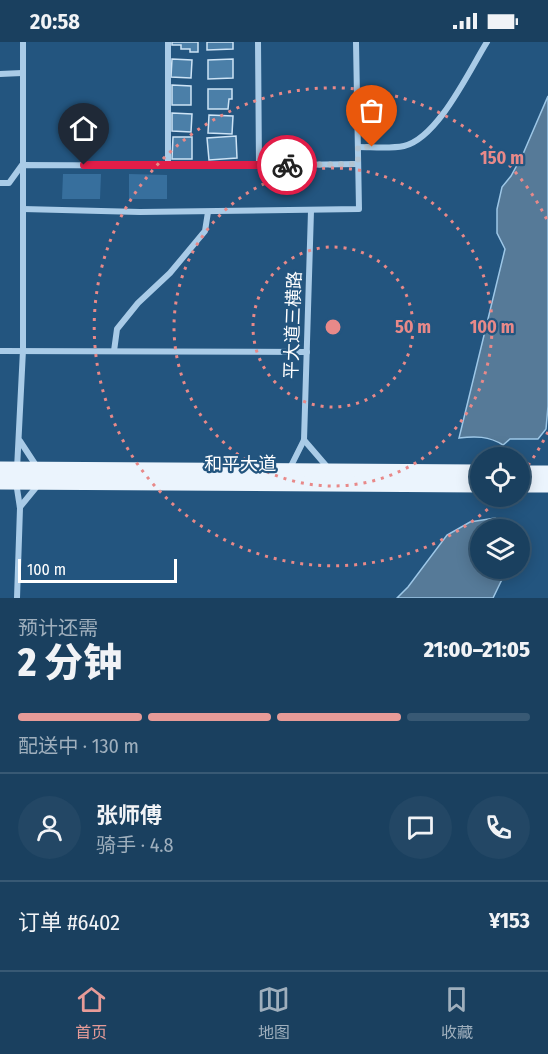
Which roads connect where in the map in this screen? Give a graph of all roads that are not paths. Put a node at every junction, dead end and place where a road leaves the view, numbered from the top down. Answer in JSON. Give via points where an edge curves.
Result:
{"nodes":[{"id":1,"x":22,"y":42,"type":"edge"},
{"id":2,"x":168,"y":42,"type":"edge"},
{"id":3,"x":258,"y":42,"type":"edge"},
{"id":4,"x":356,"y":42,"type":"edge"},
{"id":5,"x":487,"y":42,"type":"edge"},
{"id":6,"x":22,"y":73,"type":"junction"},
{"id":7,"x":0,"y":74,"type":"edge"},
{"id":8,"x":358,"y":147,"type":"junction"},
{"id":9,"x":358,"y":164,"type":"junction"},
{"id":10,"x":22,"y":165,"type":"junction"},
{"id":11,"x":168,"y":165,"type":"junction"},
{"id":12,"x":259,"y":166,"type":"junction"},
{"id":13,"x":0,"y":183,"type":"edge"},
{"id":14,"x":23,"y":209,"type":"junction"},
{"id":15,"x":311,"y":211,"type":"junction"},
{"id":16,"x":208,"y":212,"type":"junction"},
{"id":17,"x":23,"y":350,"type":"junction"},
{"id":18,"x":0,"y":351,"type":"edge"},
{"id":19,"x":114,"y":351,"type":"junction"},
{"id":20,"x":308,"y":352,"type":"junction"},
{"id":21,"x":304,"y":440,"type":"junction"},
{"id":22,"x":20,"y":441,"type":"junction"},
{"id":23,"x":0,"y":470,"type":"edge"},
{"id":24,"x":289,"y":471,"type":"junction"},
{"id":25,"x":331,"y":472,"type":"junction"},
{"id":26,"x":470,"y":472,"type":"edge"},
{"id":27,"x":530,"y":473,"type":"edge"},
{"id":28,"x":548,"y":473,"type":"edge"},
{"id":29,"x":17,"y":476,"type":"junction"},
{"id":30,"x":40,"y":476,"type":"junction"},
{"id":31,"x":0,"y":482,"type":"edge"},
{"id":32,"x":470,"y":485,"type":"edge"},
{"id":33,"x":530,"y":485,"type":"edge"},
{"id":34,"x":548,"y":485,"type":"edge"},
{"id":35,"x":20,"y":508,"type":"junction"},
{"id":36,"x":17,"y":598,"type":"edge"}],
"edges":[{"from":1,"to":6,"type":"street"},
{"from":2,"to":11,"type":"street"},
{"from":3,"to":12,"type":"street"},
{"from":4,"to":8,"type":"street"},
{"from":5,"to":8,"type":"street","via":[[440,119],[423,136],[405,146]]},
{"from":6,"to":7,"type":"street"},
{"from":6,"to":10,"type":"street"},
{"from":8,"to":9,"type":"street"},
{"from":9,"to":12,"type":"street"},
{"from":9,"to":15,"type":"street","via":[[359,210]]},
{"from":10,"to":11,"type":"street"},
{"from":10,"to":13,"type":"street","via":[[9,183]]},
{"from":10,"to":14,"type":"street"},
{"from":11,"to":12,"type":"street"},
{"from":14,"to":16,"type":"street"},
{"from":14,"to":17,"type":"street"},
{"from":15,"to":16,"type":"street"},
{"from":15,"to":20,"type":"street","name":"平大道三横路"},
{"from":16,"to":19,"type":"street","via":[[205,231],[117,329]]},
{"from":17,"to":18,"type":"street"},
{"from":17,"to":19,"type":"street"},
{"from":17,"to":22,"type":"street"},
{"from":19,"to":20,"type":"street"},
{"from":20,"to":21,"type":"street","name":"平大道三横路"},
{"from":21,"to":24,"type":"street"},
{"from":21,"to":25,"type":"street"},
{"from":22,"to":29,"type":"street"},
{"from":22,"to":30,"type":"street"},
{"from":23,"to":29,"type":"main road","name":"和平大道"},
{"from":24,"to":25,"type":"main road","name":"和平大道"},
{"from":24,"to":30,"type":"main road","name":"和平大道"},
{"from":25,"to":26,"type":"main road","name":"和平大道"},
{"from":27,"to":28,"type":"main road"},
{"from":29,"to":30,"type":"main road","name":"和平大道"},
{"from":29,"to":31,"type":"main road","name":"和平大道"},
{"from":29,"to":35,"type":"street"},
{"from":30,"to":32,"type":"main road","name":"和平大道"},
{"from":30,"to":35,"type":"street"},
{"from":33,"to":34,"type":"main road"},
{"from":35,"to":36,"type":"street"}]}
